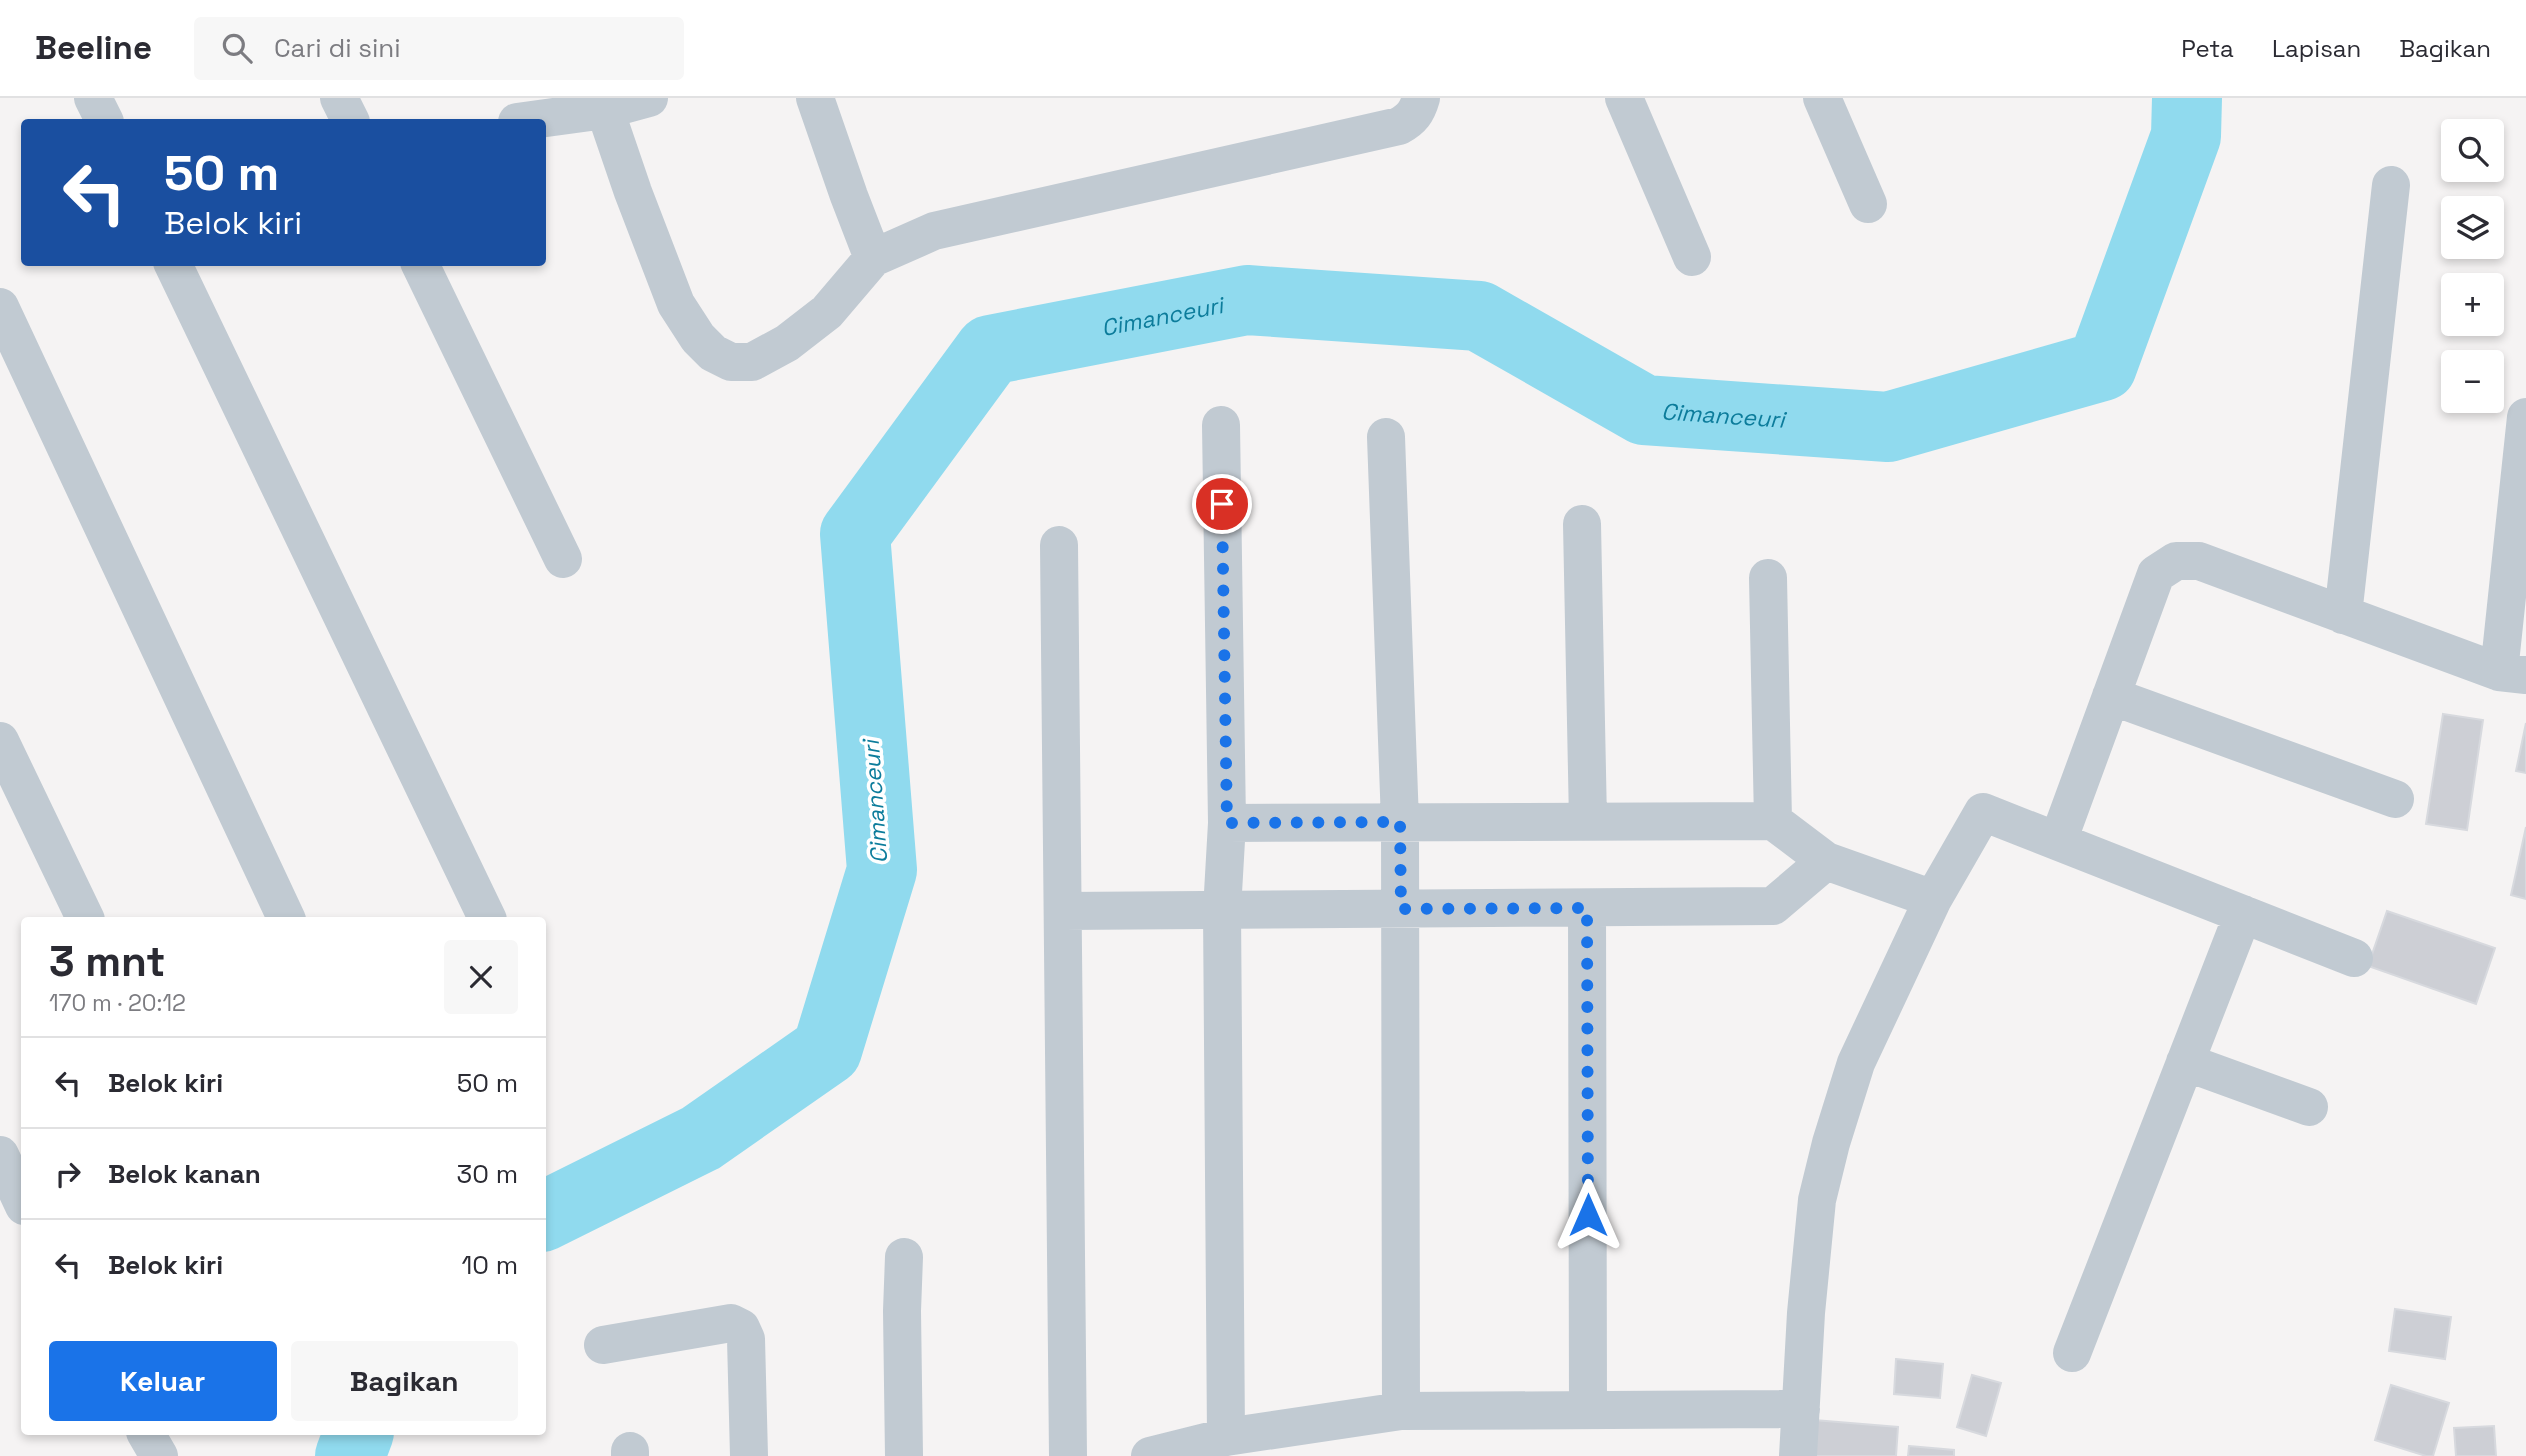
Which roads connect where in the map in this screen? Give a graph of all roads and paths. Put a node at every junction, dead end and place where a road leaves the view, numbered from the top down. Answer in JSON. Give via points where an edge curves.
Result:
{"nodes":[{"id":1,"x":93,"y":98,"type":"edge"},
{"id":2,"x":339,"y":98,"type":"edge"},
{"id":3,"x":649,"y":98,"type":"edge"},
{"id":4,"x":815,"y":98,"type":"edge"},
{"id":5,"x":1421,"y":98,"type":"edge"},
{"id":6,"x":1625,"y":98,"type":"edge"},
{"id":7,"x":1822,"y":98,"type":"edge"},
{"id":8,"x":604,"y":110,"type":"junction"},
{"id":9,"x":104,"y":119,"type":"edge"},
{"id":10,"x":350,"y":119,"type":"edge"},
{"id":11,"x":539,"y":119,"type":"edge"},
{"id":12,"x":2391,"y":185,"type":"dead end"},
{"id":13,"x":1868,"y":204,"type":"dead end"},
{"id":14,"x":1692,"y":257,"type":"dead end"},
{"id":15,"x":873,"y":258,"type":"junction"},
{"id":16,"x":174,"y":266,"type":"edge"},
{"id":17,"x":421,"y":266,"type":"edge"},
{"id":18,"x":0,"y":307,"type":"edge"},
{"id":19,"x":2526,"y":417,"type":"edge"},
{"id":20,"x":1221,"y":425,"type":"dead end"},
{"id":21,"x":1386,"y":437,"type":"dead end"},
{"id":22,"x":1581,"y":524,"type":"dead end"},
{"id":23,"x":1059,"y":545,"type":"dead end"},
{"id":24,"x":563,"y":559,"type":"dead end"},
{"id":25,"x":1768,"y":578,"type":"dead end"},
{"id":26,"x":2343,"y":615,"type":"junction"},
{"id":27,"x":2512,"y":674,"type":"edge"},
{"id":28,"x":2111,"y":696,"type":"junction"},
{"id":29,"x":0,"y":741,"type":"edge"},
{"id":30,"x":2395,"y":799,"type":"dead end"},
{"id":31,"x":1588,"y":821,"type":"junction"},
{"id":32,"x":1773,"y":821,"type":"junction"},
{"id":33,"x":1400,"y":822,"type":"junction"},
{"id":34,"x":1227,"y":823,"type":"junction"},
{"id":35,"x":2058,"y":841,"type":"junction"},
{"id":36,"x":1826,"y":861,"type":"junction"},
{"id":37,"x":1933,"y":898,"type":"junction"},
{"id":38,"x":1587,"y":908,"type":"junction"},
{"id":39,"x":1401,"y":909,"type":"junction"},
{"id":40,"x":1222,"y":910,"type":"junction"},
{"id":41,"x":1064,"y":911,"type":"junction"},
{"id":42,"x":2243,"y":914,"type":"junction"},
{"id":43,"x":85,"y":917,"type":"edge"},
{"id":44,"x":286,"y":917,"type":"edge"},
{"id":45,"x":487,"y":917,"type":"edge"},
{"id":46,"x":2354,"y":958,"type":"dead end"},
{"id":47,"x":2185,"y":1062,"type":"junction"},
{"id":48,"x":2309,"y":1107,"type":"dead end"},
{"id":49,"x":0,"y":1155,"type":"edge"},
{"id":50,"x":21,"y":1200,"type":"edge"},
{"id":51,"x":904,"y":1257,"type":"dead end"},
{"id":52,"x":603,"y":1345,"type":"dead end"},
{"id":53,"x":2072,"y":1353,"type":"dead end"},
{"id":54,"x":1801,"y":1409,"type":"junction"},
{"id":55,"x":1588,"y":1410,"type":"junction"},
{"id":56,"x":1401,"y":1411,"type":"junction"},
{"id":57,"x":147,"y":1435,"type":"edge"},
{"id":58,"x":1226,"y":1437,"type":"junction"},
{"id":59,"x":159,"y":1456,"type":"edge"},
{"id":60,"x":750,"y":1456,"type":"edge"},
{"id":61,"x":904,"y":1456,"type":"edge"},
{"id":62,"x":1068,"y":1456,"type":"edge"},
{"id":63,"x":1150,"y":1456,"type":"edge"},
{"id":64,"x":1798,"y":1456,"type":"edge"}],
"edges":[{"from":1,"to":9,"type":"street"},
{"from":2,"to":10,"type":"street"},
{"from":3,"to":8,"type":"street"},
{"from":4,"to":15,"type":"street"},
{"from":5,"to":15,"type":"street","via":[[1417,111],[1399,126],[934,232]]},
{"from":6,"to":14,"type":"street"},
{"from":7,"to":13,"type":"street"},
{"from":8,"to":11,"type":"street"},
{"from":8,"to":15,"type":"street","via":[[676,304],[713,353],[731,362],[752,362],[787,343],[827,312]]},
{"from":12,"to":26,"type":"street"},
{"from":16,"to":45,"type":"street"},
{"from":17,"to":24,"type":"street"},
{"from":18,"to":44,"type":"street"},
{"from":19,"to":27,"type":"street"},
{"from":20,"to":34,"type":"street"},
{"from":21,"to":33,"type":"street"},
{"from":22,"to":31,"type":"street"},
{"from":23,"to":41,"type":"street"},
{"from":25,"to":32,"type":"street"},
{"from":26,"to":27,"type":"street"},
{"from":26,"to":28,"type":"street","via":[[2199,561],[2176,561],[2156,574]]},
{"from":28,"to":30,"type":"street"},
{"from":28,"to":35,"type":"street"},
{"from":29,"to":43,"type":"street"},
{"from":31,"to":32,"type":"street"},
{"from":31,"to":33,"type":"street"},
{"from":32,"to":36,"type":"street"},
{"from":33,"to":34,"type":"street"},
{"from":33,"to":39,"type":"street"},
{"from":34,"to":40,"type":"street"},
{"from":35,"to":37,"type":"street","via":[[1983,812]]},
{"from":35,"to":42,"type":"street"},
{"from":36,"to":37,"type":"street"},
{"from":36,"to":38,"type":"street","via":[[1773,906]]},
{"from":37,"to":54,"type":"street","via":[[1856,1063],[1831,1143],[1817,1200]]},
{"from":38,"to":39,"type":"street"},
{"from":38,"to":55,"type":"street"},
{"from":39,"to":40,"type":"street"},
{"from":39,"to":56,"type":"street"},
{"from":40,"to":41,"type":"street"},
{"from":40,"to":58,"type":"street"},
{"from":41,"to":62,"type":"street"},
{"from":42,"to":46,"type":"street"},
{"from":42,"to":47,"type":"street"},
{"from":47,"to":48,"type":"street"},
{"from":47,"to":53,"type":"street"},
{"from":49,"to":50,"type":"street"},
{"from":51,"to":61,"type":"street"},
{"from":52,"to":60,"type":"street","via":[[731,1323],[741,1328],[746,1339]]},
{"from":54,"to":55,"type":"street"},
{"from":54,"to":64,"type":"street"},
{"from":55,"to":56,"type":"street"},
{"from":56,"to":58,"type":"street"},
{"from":57,"to":59,"type":"street"},
{"from":58,"to":63,"type":"street"}]}
